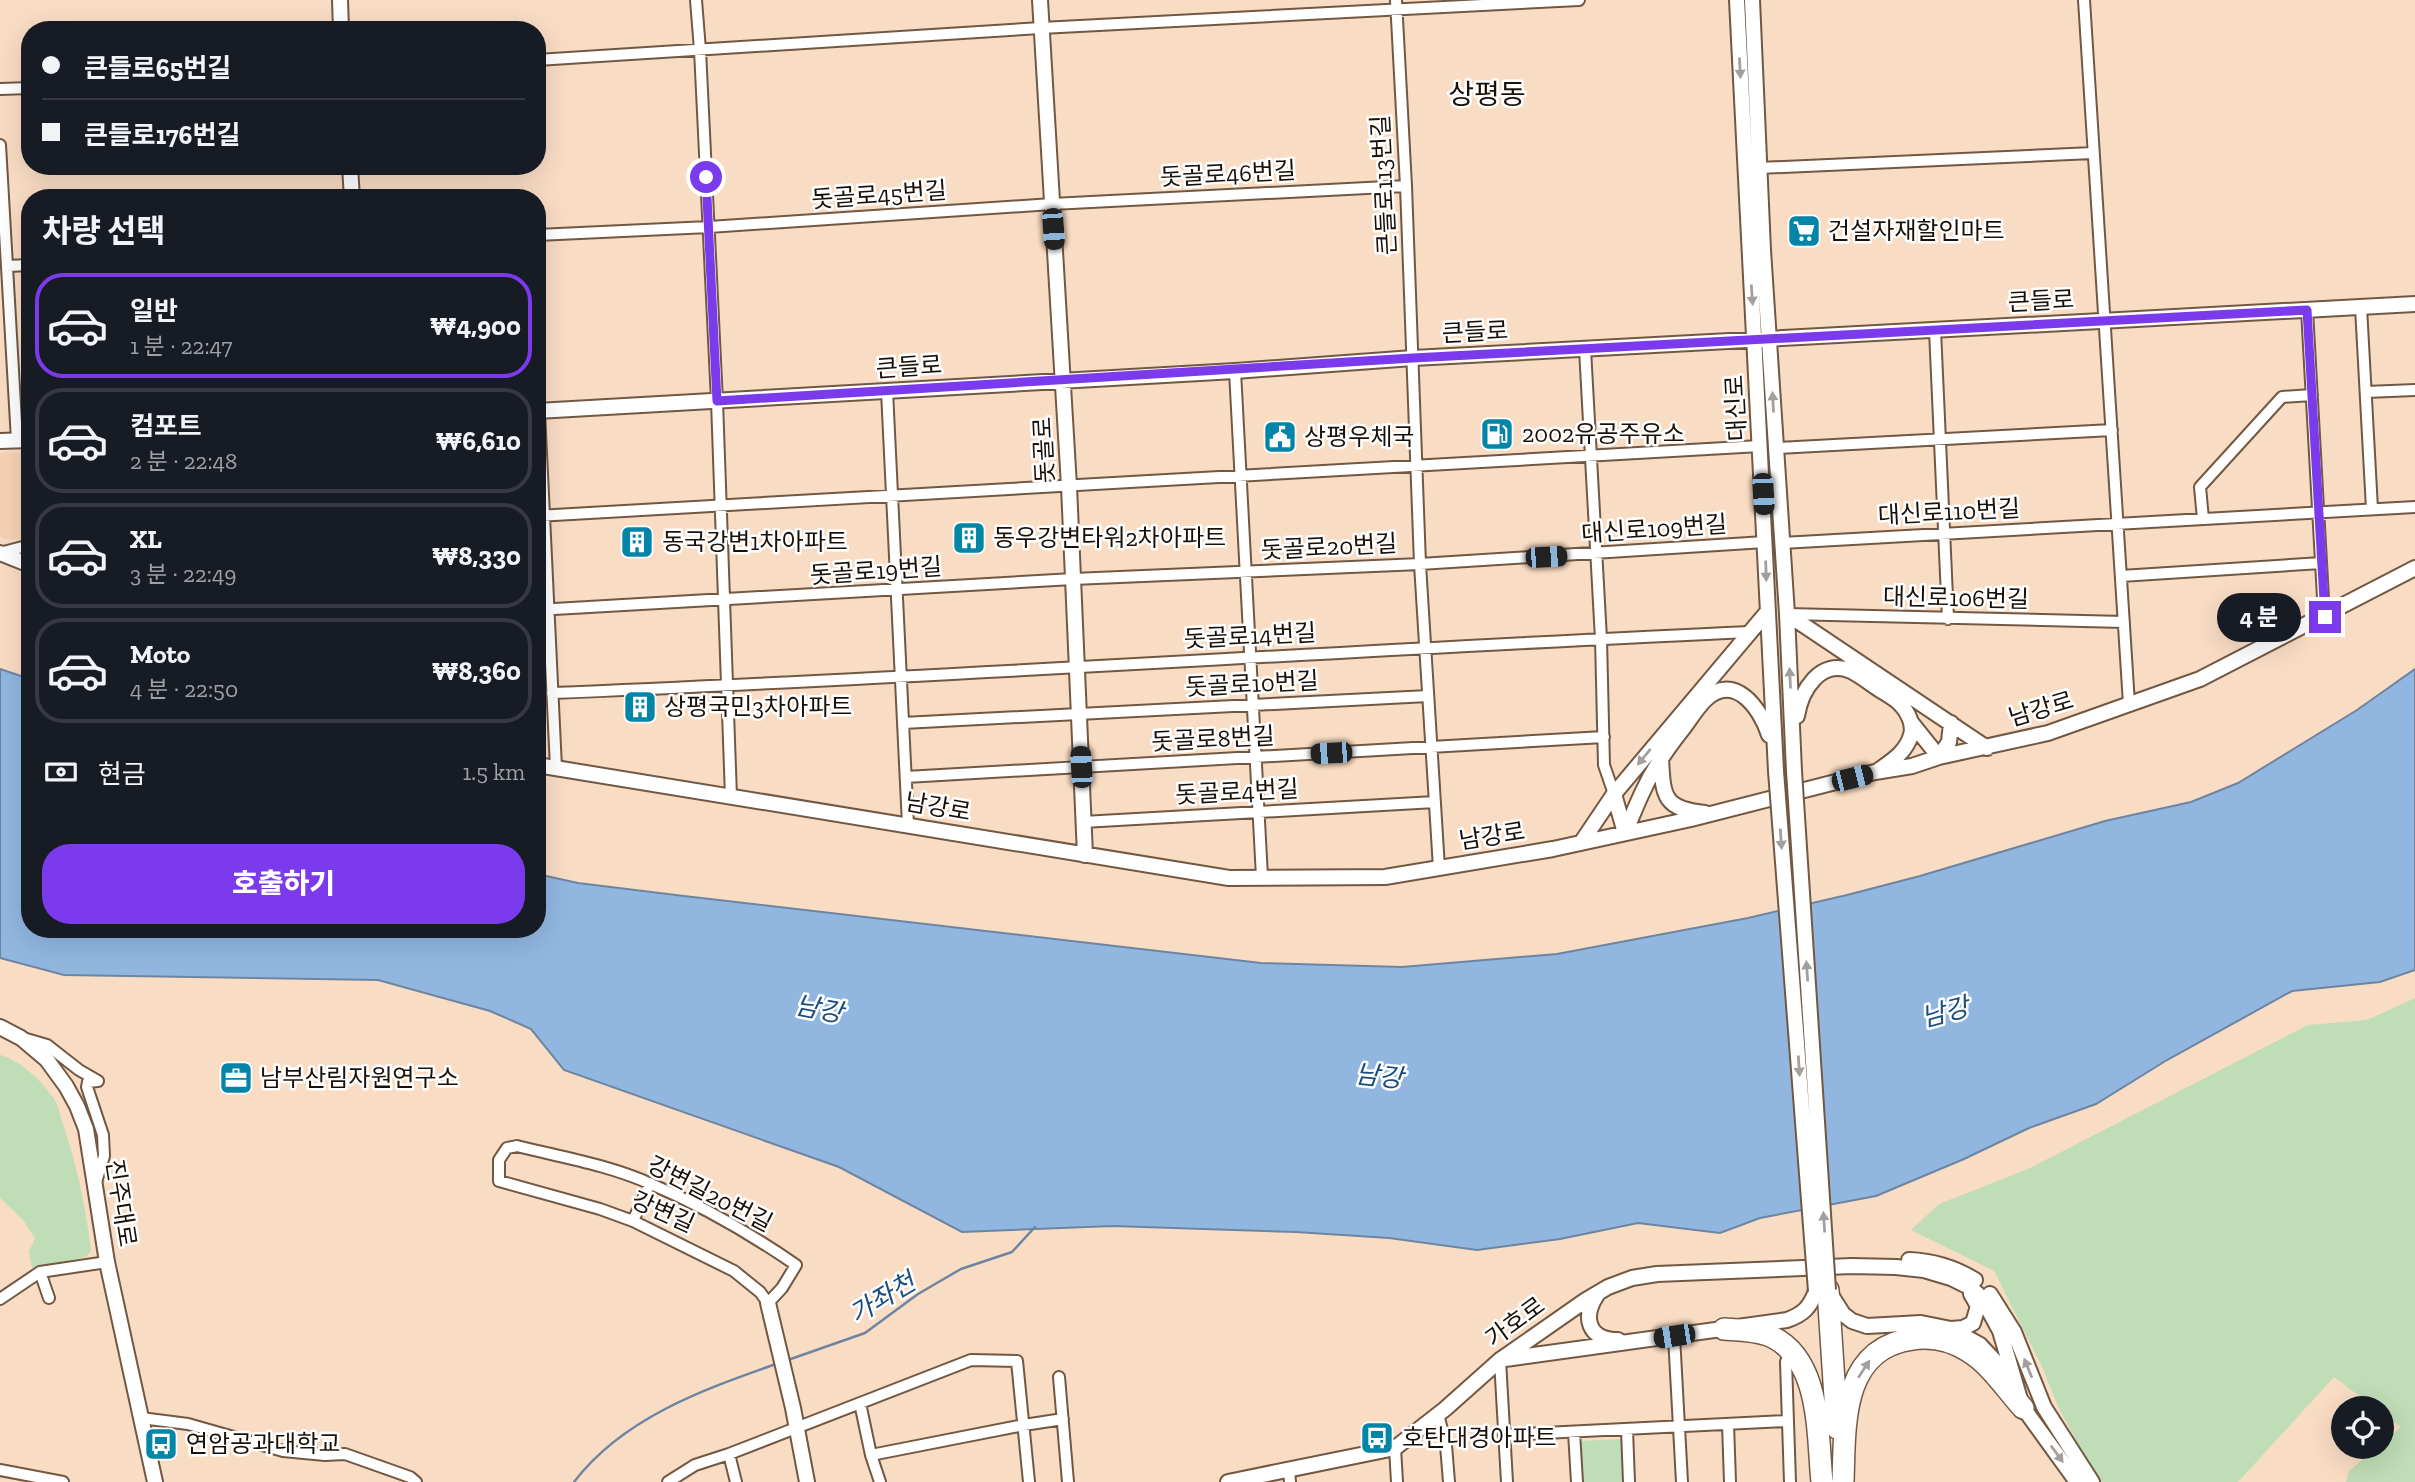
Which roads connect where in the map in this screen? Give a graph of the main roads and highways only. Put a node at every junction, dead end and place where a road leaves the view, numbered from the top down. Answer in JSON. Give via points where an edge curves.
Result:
{"nodes":[{"id":1,"x":1724,"y":1329,"type":"road end"},
{"id":2,"x":2023,"y":1408,"type":"road end"},
{"id":3,"x":1823,"y":1482,"type":"edge"},
{"id":4,"x":1843,"y":1482,"type":"edge"}],
"edges":[{"from":1,"to":3,"type":"highway","via":[[1769,1336],[1801,1364],[1811,1383]]},
{"from":4,"to":2,"type":"highway","one_way":true,"via":[[1846,1421],[1856,1381],[1867,1361],[1899,1341],[1948,1341],[1968,1350]]},
{"from":3,"to":4,"type":"highway","via":[[1822,1291]]}]}
